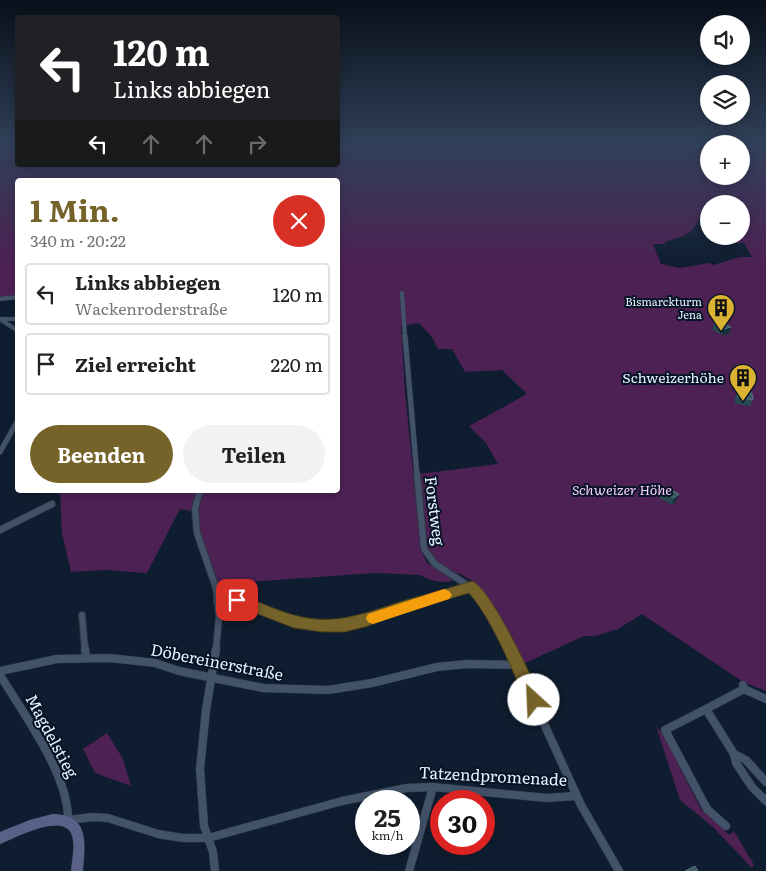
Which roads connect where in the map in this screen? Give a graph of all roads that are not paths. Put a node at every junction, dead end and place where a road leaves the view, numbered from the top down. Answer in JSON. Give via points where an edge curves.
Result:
{"nodes":[{"id":1,"x":402,"y":293,"type":"dead end"},
{"id":2,"x":15,"y":297,"type":"edge"},
{"id":3,"x":0,"y":299,"type":"edge"},
{"id":4,"x":0,"y":319,"type":"edge"},
{"id":5,"x":15,"y":319,"type":"edge"},
{"id":6,"x":15,"y":329,"type":"edge"},
{"id":7,"x":15,"y":425,"type":"edge"},
{"id":8,"x":0,"y":452,"type":"edge"},
{"id":9,"x":199,"y":493,"type":"edge"},
{"id":10,"x":52,"y":504,"type":"dead end"},
{"id":11,"x":0,"y":530,"type":"edge"},
{"id":12,"x":472,"y":587,"type":"junction"},
{"id":13,"x":218,"y":602,"type":"junction"},
{"id":14,"x":82,"y":615,"type":"dead end"},
{"id":15,"x":86,"y":657,"type":"junction"},
{"id":16,"x":518,"y":665,"type":"junction"},
{"id":17,"x":0,"y":671,"type":"edge"},
{"id":18,"x":0,"y":675,"type":"edge"},
{"id":19,"x":212,"y":677,"type":"junction"},
{"id":20,"x":766,"y":699,"type":"edge"},
{"id":21,"x":706,"y":709,"type":"junction"},
{"id":22,"x":734,"y":754,"type":"junction"},
{"id":23,"x":766,"y":782,"type":"edge"},
{"id":24,"x":432,"y":787,"type":"junction"},
{"id":25,"x":576,"y":796,"type":"junction"},
{"id":26,"x":766,"y":801,"type":"edge"},
{"id":27,"x":68,"y":820,"type":"junction"},
{"id":28,"x":726,"y":826,"type":"dead end"},
{"id":29,"x":0,"y":838,"type":"edge"},
{"id":30,"x":208,"y":838,"type":"junction"},
{"id":31,"x":77,"y":871,"type":"edge"},
{"id":32,"x":215,"y":871,"type":"edge"},
{"id":33,"x":409,"y":871,"type":"edge"},
{"id":34,"x":619,"y":871,"type":"edge"}],
"edges":[{"from":1,"to":12,"type":"street","name":"Forstweg","via":[[424,549],[431,560]]},
{"from":2,"to":3,"type":"street"},
{"from":4,"to":5,"type":"street"},
{"from":4,"to":6,"type":"street"},
{"from":7,"to":8,"type":"street"},
{"from":9,"to":13,"type":"street","via":[[195,509],[197,533]]},
{"from":10,"to":11,"type":"street"},
{"from":12,"to":13,"type":"street","via":[[344,626],[294,622],[228,598]]},
{"from":12,"to":16,"type":"street","name":"Forstweg","via":[[481,597]]},
{"from":13,"to":19,"type":"street","via":[[218,635]]},
{"from":14,"to":15,"type":"street"},
{"from":15,"to":17,"type":"street","name":"Döbereinerstraße","via":[[49,660]]},
{"from":15,"to":19,"type":"street","name":"Döbereinerstraße","via":[[134,659]]},
{"from":16,"to":19,"type":"street","name":"Döbereinerstraße","via":[[437,667],[365,685],[328,690],[263,688]]},
{"from":16,"to":25,"type":"street","name":"Forstweg"},
{"from":18,"to":27,"type":"street","name":"Magdelstieg","via":[[54,767],[67,799]]},
{"from":19,"to":30,"type":"street","via":[[200,769],[204,826]]},
{"from":20,"to":21,"type":"street","via":[[744,687]]},
{"from":21,"to":22,"type":"street"},
{"from":21,"to":28,"type":"street","via":[[665,730],[707,809]]},
{"from":22,"to":23,"type":"street","via":[[746,760]]},
{"from":22,"to":26,"type":"street","via":[[736,763],[752,787]]},
{"from":24,"to":25,"type":"street","name":"Tatzendpromenade","via":[[547,798]]},
{"from":24,"to":30,"type":"street","name":"Tatzendpromenade","via":[[407,788],[342,801]]},
{"from":24,"to":33,"type":"street","via":[[428,813]]},
{"from":25,"to":34,"type":"street","name":"Forstweg"},
{"from":27,"to":29,"type":"main road","name":"Tatzendpromenade","via":[[47,820]]},
{"from":27,"to":30,"type":"street","name":"Tatzendpromenade","via":[[108,818],[158,834]]},
{"from":27,"to":31,"type":"main road","name":"Magdelstieg","via":[[74,825],[77,835]]},
{"from":30,"to":32,"type":"street"}]}
